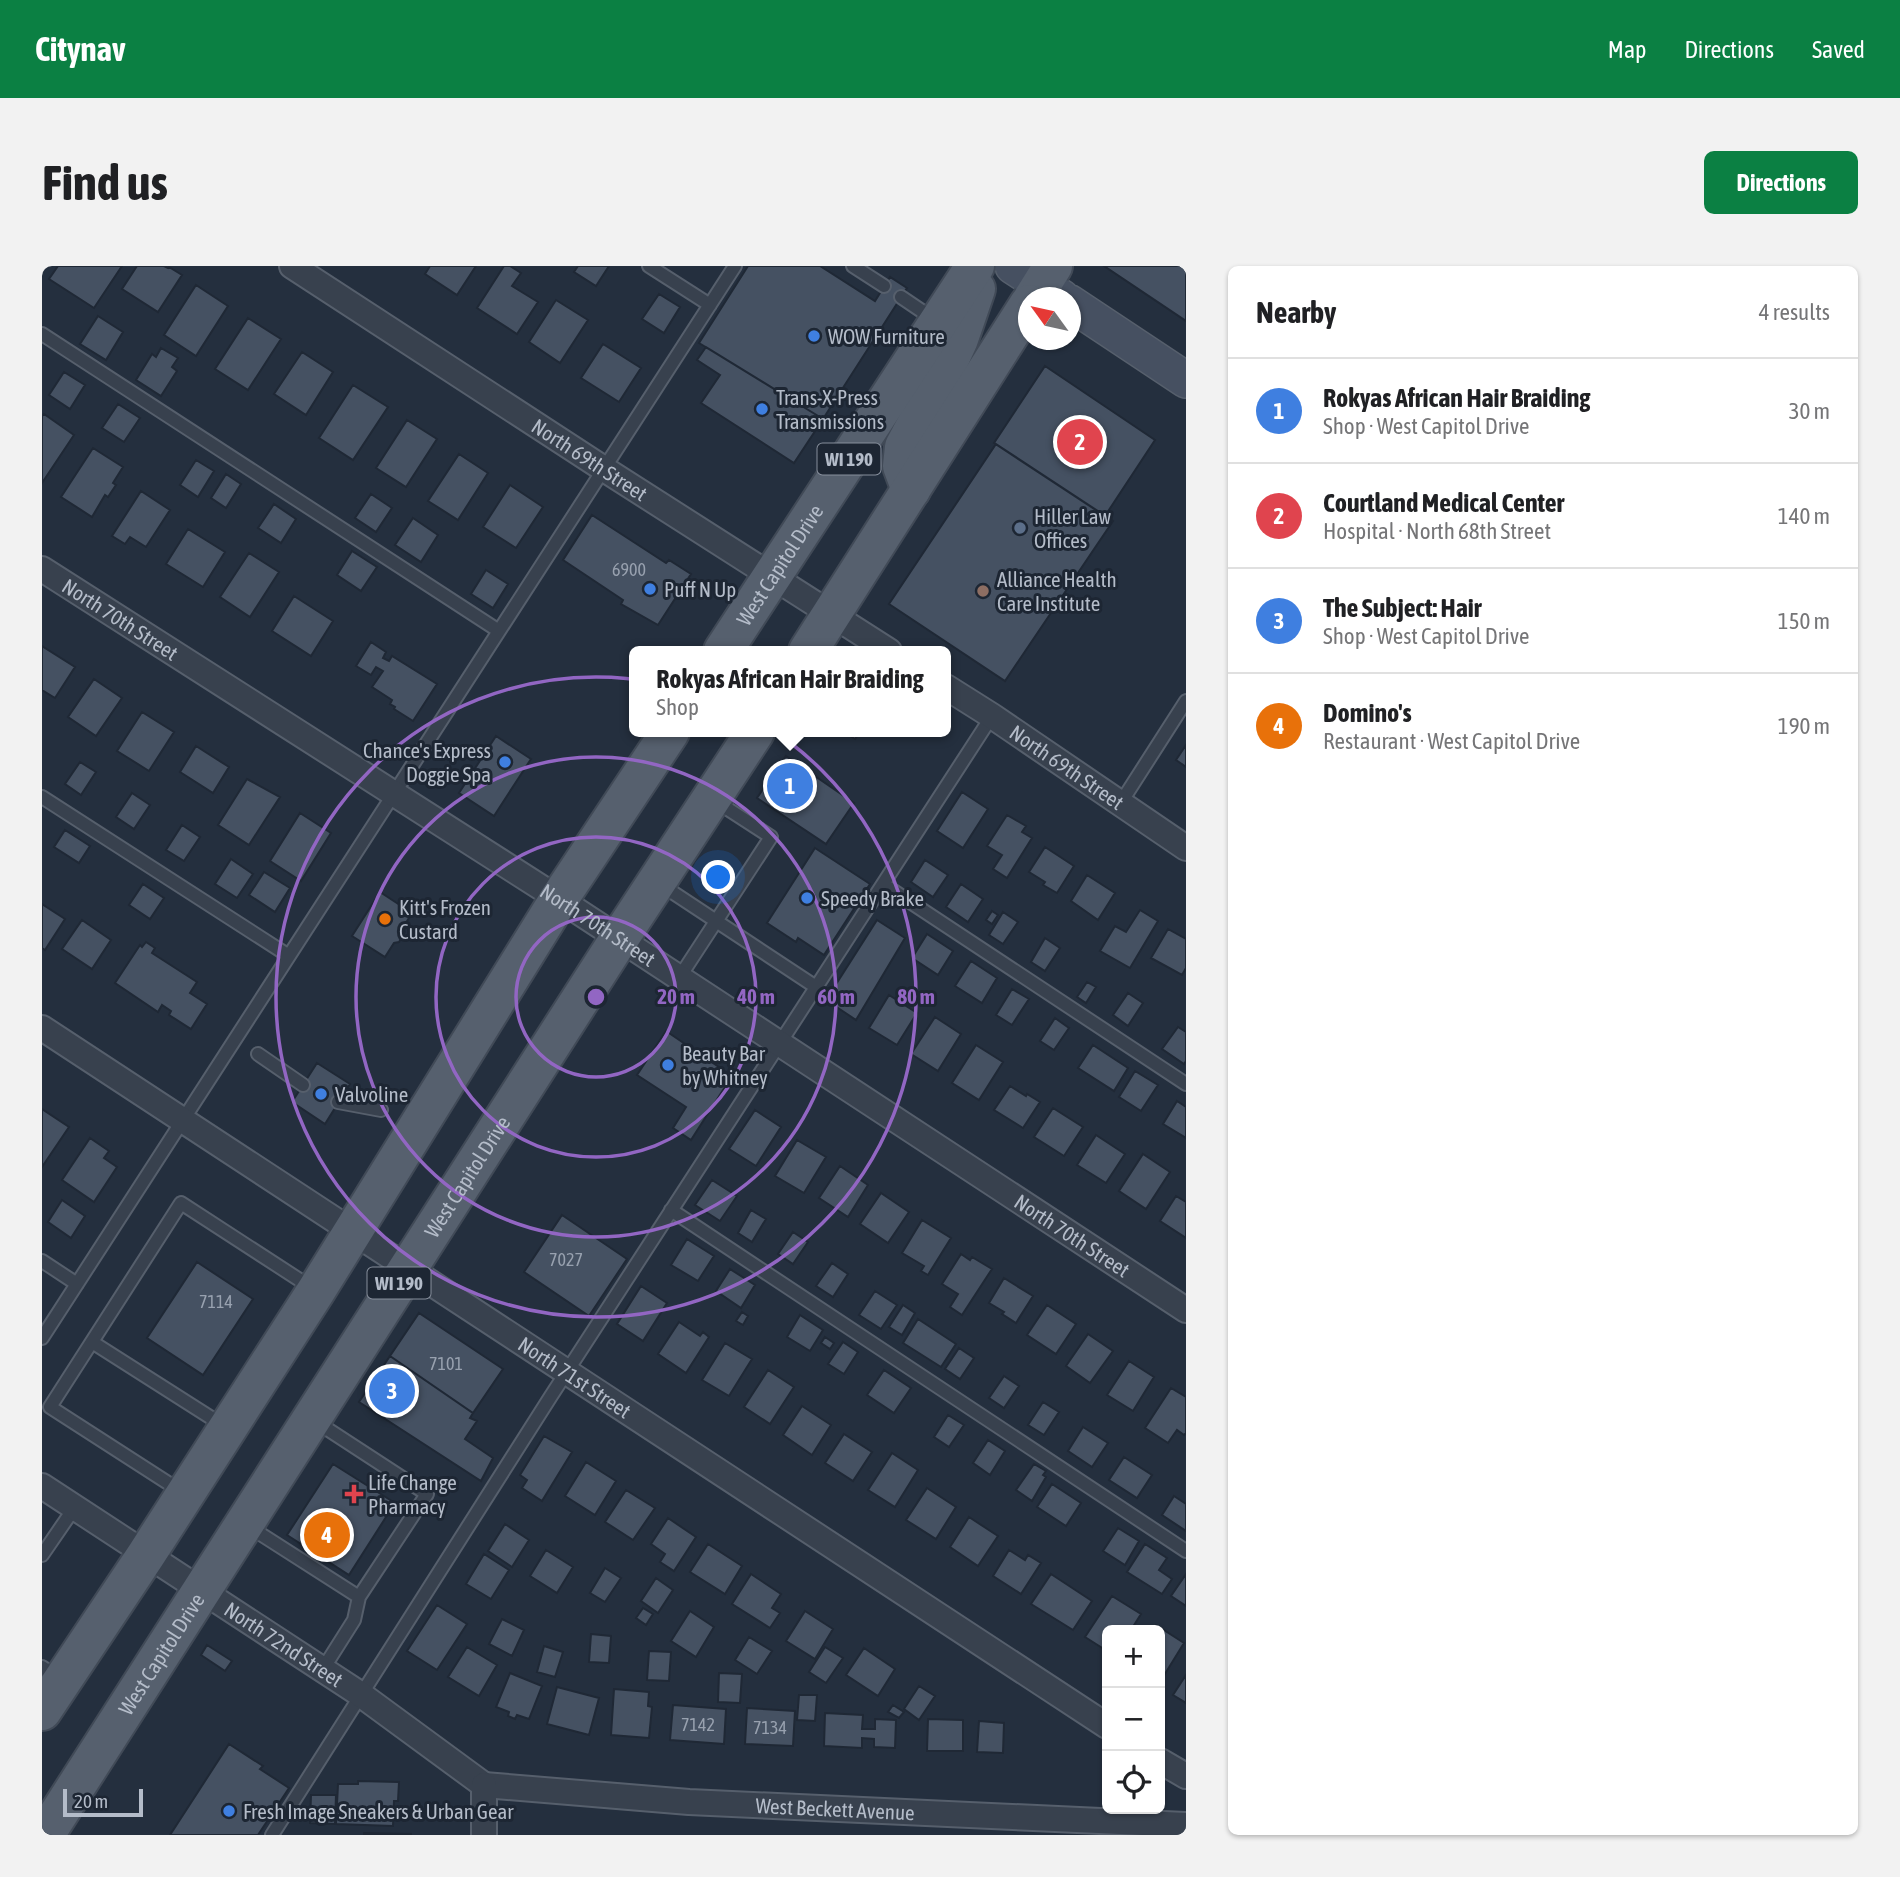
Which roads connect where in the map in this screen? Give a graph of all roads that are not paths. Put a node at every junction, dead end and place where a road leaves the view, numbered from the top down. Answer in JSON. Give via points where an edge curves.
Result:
{"nodes":[{"id":1,"x":292,"y":266,"type":"edge"},
{"id":2,"x":649,"y":266,"type":"edge"},
{"id":3,"x":735,"y":266,"type":"edge"},
{"id":4,"x":853,"y":266,"type":"edge"},
{"id":5,"x":975,"y":266,"type":"edge"},
{"id":6,"x":982,"y":266,"type":"edge"},
{"id":7,"x":884,"y":286,"type":"dead end"},
{"id":8,"x":1042,"y":286,"type":"edge"},
{"id":9,"x":901,"y":297,"type":"dead end"},
{"id":10,"x":710,"y":305,"type":"junction"},
{"id":11,"x":939,"y":322,"type":"junction"},
{"id":12,"x":42,"y":334,"type":"edge"},
{"id":13,"x":1186,"y":380,"type":"edge"},
{"id":14,"x":604,"y":469,"type":"junction"},
{"id":15,"x":911,"y":490,"type":"junction"},
{"id":16,"x":42,"y":569,"type":"edge"},
{"id":17,"x":772,"y":577,"type":"junction"},
{"id":18,"x":832,"y":614,"type":"junction"},
{"id":19,"x":499,"y":631,"type":"junction"},
{"id":20,"x":726,"y":646,"type":"edge"},
{"id":21,"x":810,"y":646,"type":"edge"},
{"id":22,"x":881,"y":646,"type":"edge"},
{"id":23,"x":951,"y":690,"type":"edge"},
{"id":24,"x":1186,"y":701,"type":"edge"},
{"id":25,"x":992,"y":716,"type":"junction"},
{"id":26,"x":667,"y":737,"type":"edge"},
{"id":27,"x":752,"y":737,"type":"edge"},
{"id":28,"x":394,"y":795,"type":"junction"},
{"id":29,"x":42,"y":797,"type":"edge"},
{"id":30,"x":711,"y":798,"type":"junction"},
{"id":31,"x":1120,"y":804,"type":"junction"},
{"id":32,"x":1186,"y":848,"type":"edge"},
{"id":33,"x":657,"y":882,"type":"junction"},
{"id":34,"x":883,"y":884,"type":"junction"},
{"id":35,"x":559,"y":899,"type":"junction"},
{"id":36,"x":717,"y":922,"type":"junction"},
{"id":37,"x":619,"y":939,"type":"junction"},
{"id":38,"x":289,"y":956,"type":"junction"},
{"id":39,"x":679,"y":978,"type":"junction"},
{"id":40,"x":816,"y":987,"type":"junction"},
{"id":41,"x":42,"y":1028,"type":"edge"},
{"id":42,"x":779,"y":1043,"type":"junction"},
{"id":43,"x":258,"y":1054,"type":"dead end"},
{"id":44,"x":1186,"y":1084,"type":"edge"},
{"id":45,"x":303,"y":1085,"type":"dead end"},
{"id":46,"x":338,"y":1102,"type":"dead end"},
{"id":47,"x":381,"y":1110,"type":"dead end"},
{"id":48,"x":183,"y":1120,"type":"junction"},
{"id":49,"x":671,"y":1210,"type":"junction"},
{"id":50,"x":354,"y":1232,"type":"junction"},
{"id":51,"x":42,"y":1261,"type":"edge"},
{"id":52,"x":409,"y":1268,"type":"junction"},
{"id":53,"x":77,"y":1284,"type":"junction"},
{"id":54,"x":316,"y":1291,"type":"junction"},
{"id":55,"x":1186,"y":1310,"type":"edge"},
{"id":56,"x":42,"y":1338,"type":"edge"},
{"id":57,"x":92,"y":1342,"type":"junction"},
{"id":58,"x":567,"y":1372,"type":"junction"},
{"id":59,"x":312,"y":1419,"type":"junction"},
{"id":60,"x":228,"y":1429,"type":"junction"},
{"id":61,"x":42,"y":1486,"type":"edge"},
{"id":62,"x":186,"y":1494,"type":"junction"},
{"id":63,"x":75,"y":1507,"type":"junction"},
{"id":64,"x":245,"y":1524,"type":"junction"},
{"id":65,"x":1186,"y":1551,"type":"edge"},
{"id":66,"x":42,"y":1555,"type":"edge"},
{"id":67,"x":146,"y":1555,"type":"junction"},
{"id":68,"x":202,"y":1590,"type":"junction"},
{"id":69,"x":359,"y":1597,"type":"junction"},
{"id":70,"x":323,"y":1669,"type":"junction"},
{"id":71,"x":49,"y":1686,"type":"edge"},
{"id":72,"x":360,"y":1694,"type":"junction"},
{"id":73,"x":1102,"y":1723,"type":"edge"},
{"id":74,"x":1165,"y":1764,"type":"edge"},
{"id":75,"x":1186,"y":1776,"type":"edge"},
{"id":76,"x":484,"y":1785,"type":"junction"},
{"id":77,"x":1186,"y":1825,"type":"edge"},
{"id":78,"x":44,"y":1835,"type":"edge"},
{"id":79,"x":272,"y":1835,"type":"edge"},
{"id":80,"x":484,"y":1835,"type":"edge"}],
"edges":[{"from":1,"to":14,"type":"street","name":"North 69th Street"},
{"from":2,"to":10,"type":"lane"},
{"from":3,"to":10,"type":"lane"},
{"from":4,"to":7,"type":"lane"},
{"from":5,"to":11,"type":"main road","name":"West Capitol Drive","number":"WI 190"},
{"from":6,"to":15,"type":"main road","via":[[959,340],[904,447],[902,466]]},
{"from":8,"to":13,"type":"street"},
{"from":8,"to":15,"type":"main road"},
{"from":9,"to":11,"type":"lane"},
{"from":10,"to":14,"type":"lane"},
{"from":11,"to":17,"type":"main road","name":"West Capitol Drive","number":"WI 190"},
{"from":12,"to":19,"type":"lane"},
{"from":14,"to":17,"type":"street","name":"North 69th Street"},
{"from":14,"to":19,"type":"lane"},
{"from":15,"to":18,"type":"main road"},
{"from":16,"to":28,"type":"street","name":"North 70th Street"},
{"from":17,"to":18,"type":"street","name":"North 69th Street"},
{"from":17,"to":20,"type":"main road","name":"West Capitol Drive","number":"WI 190"},
{"from":18,"to":21,"type":"main road"},
{"from":18,"to":22,"type":"street","name":"North 69th Street"},
{"from":19,"to":28,"type":"lane"},
{"from":23,"to":25,"type":"street","name":"North 69th Street"},
{"from":24,"to":31,"type":"lane"},
{"from":25,"to":31,"type":"street","name":"North 69th Street"},
{"from":25,"to":34,"type":"lane"},
{"from":26,"to":35,"type":"main road","number":"WI 190"},
{"from":27,"to":30,"type":"main road","name":"West Capitol Drive","number":"WI 190"},
{"from":28,"to":35,"type":"street","name":"North 70th Street"},
{"from":28,"to":38,"type":"lane"},
{"from":29,"to":38,"type":"lane"},
{"from":30,"to":33,"type":"main road","name":"West Capitol Drive","number":"WI 190"},
{"from":30,"to":36,"type":"lane","via":[[771,837]]},
{"from":31,"to":32,"type":"street","name":"North 69th Street"},
{"from":33,"to":36,"type":"lane"},
{"from":33,"to":37,"type":"main road","name":"West Capitol Drive","number":"WI 190"},
{"from":34,"to":40,"type":"lane"},
{"from":34,"to":44,"type":"lane"},
{"from":35,"to":37,"type":"street","name":"North 70th Street"},
{"from":35,"to":50,"type":"main road","number":"WI 190"},
{"from":36,"to":39,"type":"lane"},
{"from":36,"to":40,"type":"lane"},
{"from":37,"to":39,"type":"street","name":"North 70th Street"},
{"from":37,"to":52,"type":"main road","name":"West Capitol Drive","number":"WI 190"},
{"from":38,"to":48,"type":"lane"},
{"from":39,"to":42,"type":"street","name":"North 70th Street"},
{"from":40,"to":42,"type":"lane"},
{"from":41,"to":48,"type":"street","name":"North 71st Street"},
{"from":42,"to":49,"type":"lane"},
{"from":42,"to":55,"type":"street","name":"North 70th Street"},
{"from":43,"to":45,"type":"lane"},
{"from":46,"to":47,"type":"lane"},
{"from":48,"to":50,"type":"street","name":"North 71st Street"},
{"from":48,"to":53,"type":"lane"},
{"from":49,"to":58,"type":"lane"},
{"from":49,"to":65,"type":"lane"},
{"from":50,"to":52,"type":"street","name":"North 71st Street"},
{"from":50,"to":54,"type":"main road","number":"WI 190"},
{"from":51,"to":53,"type":"lane"},
{"from":52,"to":58,"type":"street","name":"North 71st Street"},
{"from":52,"to":59,"type":"main road","name":"West Capitol Drive","number":"WI 190"},
{"from":53,"to":56,"type":"lane"},
{"from":54,"to":57,"type":"lane","via":[[181,1203]]},
{"from":54,"to":60,"type":"main road","number":"WI 190"},
{"from":57,"to":60,"type":"lane"},
{"from":57,"to":62,"type":"lane","via":[[50,1407]]},
{"from":58,"to":72,"type":"lane"},
{"from":58,"to":73,"type":"street","name":"North 71st Street"},
{"from":59,"to":64,"type":"main road","name":"West Capitol Drive","number":"WI 190"},
{"from":59,"to":69,"type":"lane","via":[[427,1494]]},
{"from":60,"to":62,"type":"main road","number":"WI 190"},
{"from":61,"to":63,"type":"street","name":"North 72nd Street"},
{"from":62,"to":67,"type":"main road","number":"WI 190"},
{"from":63,"to":66,"type":"lane"},
{"from":63,"to":67,"type":"street","name":"North 72nd Street"},
{"from":64,"to":68,"type":"main road","name":"West Capitol Drive","number":"WI 190"},
{"from":64,"to":69,"type":"lane"},
{"from":67,"to":68,"type":"street","name":"North 72nd Street"},
{"from":67,"to":71,"type":"main road","number":"WI 190"},
{"from":68,"to":70,"type":"street","name":"North 72nd Street"},
{"from":68,"to":78,"type":"main road","name":"West Capitol Drive","number":"WI 190"},
{"from":69,"to":70,"type":"lane","via":[[354,1620]]},
{"from":70,"to":72,"type":"street","name":"North 72nd Street"},
{"from":72,"to":76,"type":"street","name":"North 72nd Street"},
{"from":72,"to":79,"type":"lane"},
{"from":74,"to":75,"type":"street"},
{"from":76,"to":77,"type":"street","name":"West Beckett Avenue","via":[[689,1802]]},
{"from":76,"to":80,"type":"street"}]}
